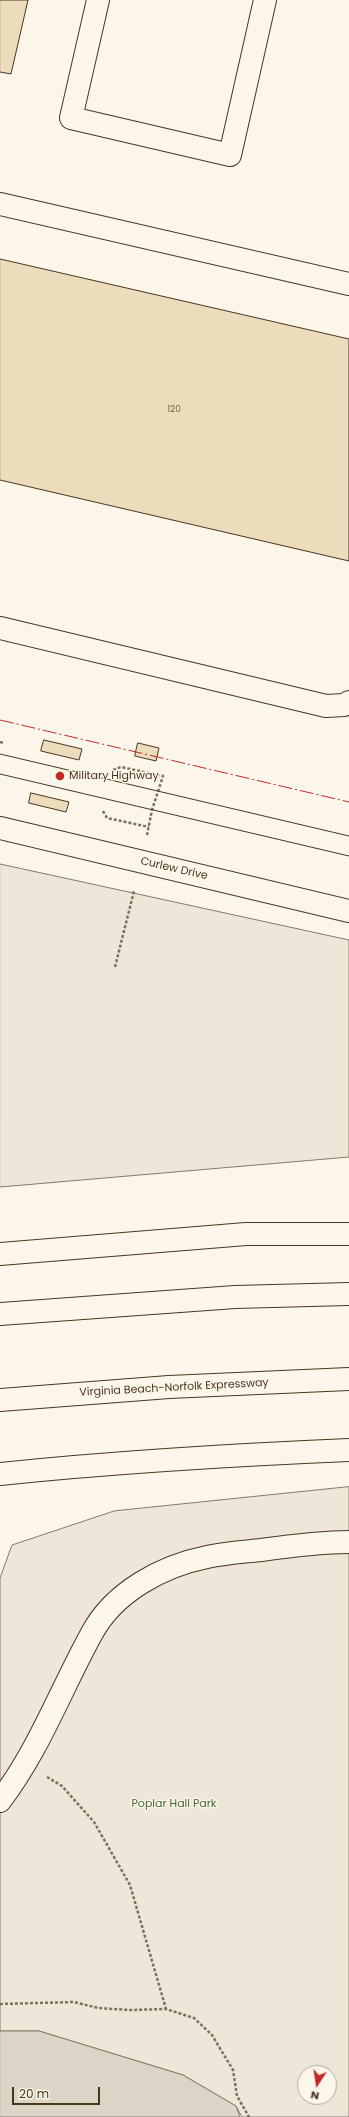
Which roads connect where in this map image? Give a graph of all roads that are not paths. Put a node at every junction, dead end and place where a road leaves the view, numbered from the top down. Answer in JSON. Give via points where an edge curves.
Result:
{"nodes":[{"id":1,"x":98,"y":0,"type":"edge"},
{"id":2,"x":264,"y":0,"type":"edge"},
{"id":3,"x":0,"y":204,"type":"edge"},
{"id":4,"x":349,"y":284,"type":"edge"},
{"id":5,"x":0,"y":628,"type":"edge"},
{"id":6,"x":349,"y":702,"type":"edge"},
{"id":7,"x":0,"y":828,"type":"edge"},
{"id":8,"x":349,"y":911,"type":"edge"},
{"id":9,"x":349,"y":1234,"type":"edge"},
{"id":10,"x":0,"y":1246,"type":"edge"},
{"id":11,"x":77,"y":1246,"type":"junction"},
{"id":12,"x":0,"y":1254,"type":"edge"},
{"id":13,"x":349,"y":1294,"type":"edge"},
{"id":14,"x":0,"y":1314,"type":"edge"},
{"id":15,"x":349,"y":1379,"type":"edge"},
{"id":16,"x":0,"y":1400,"type":"edge"},
{"id":17,"x":349,"y":1450,"type":"edge"},
{"id":18,"x":0,"y":1474,"type":"edge"},
{"id":19,"x":349,"y":1542,"type":"edge"},
{"id":20,"x":0,"y":1801,"type":"edge"}],
"edges":[{"from":1,"to":2,"type":"main road","via":[[71,118],[230,155]]},
{"from":3,"to":4,"type":"main road"},
{"from":5,"to":6,"type":"main road","via":[[326,706],[344,706]]},
{"from":7,"to":8,"type":"main road","name":"Curlew Drive"},
{"from":9,"to":11,"type":"main road","via":[[246,1234]]},
{"from":10,"to":11,"type":"main road"},
{"from":11,"to":12,"type":"main road"},
{"from":13,"to":14,"type":"main road","via":[[235,1297]]},
{"from":15,"to":16,"type":"main road","name":"Virginia Beach-Norfolk Expressway","via":[[169,1387]]},
{"from":17,"to":18,"type":"main road","via":[[214,1456]]},
{"from":19,"to":20,"type":"main road","via":[[291,1546],[206,1557],[169,1569],[141,1583],[116,1602],[92,1632],[24,1764]]}]}
